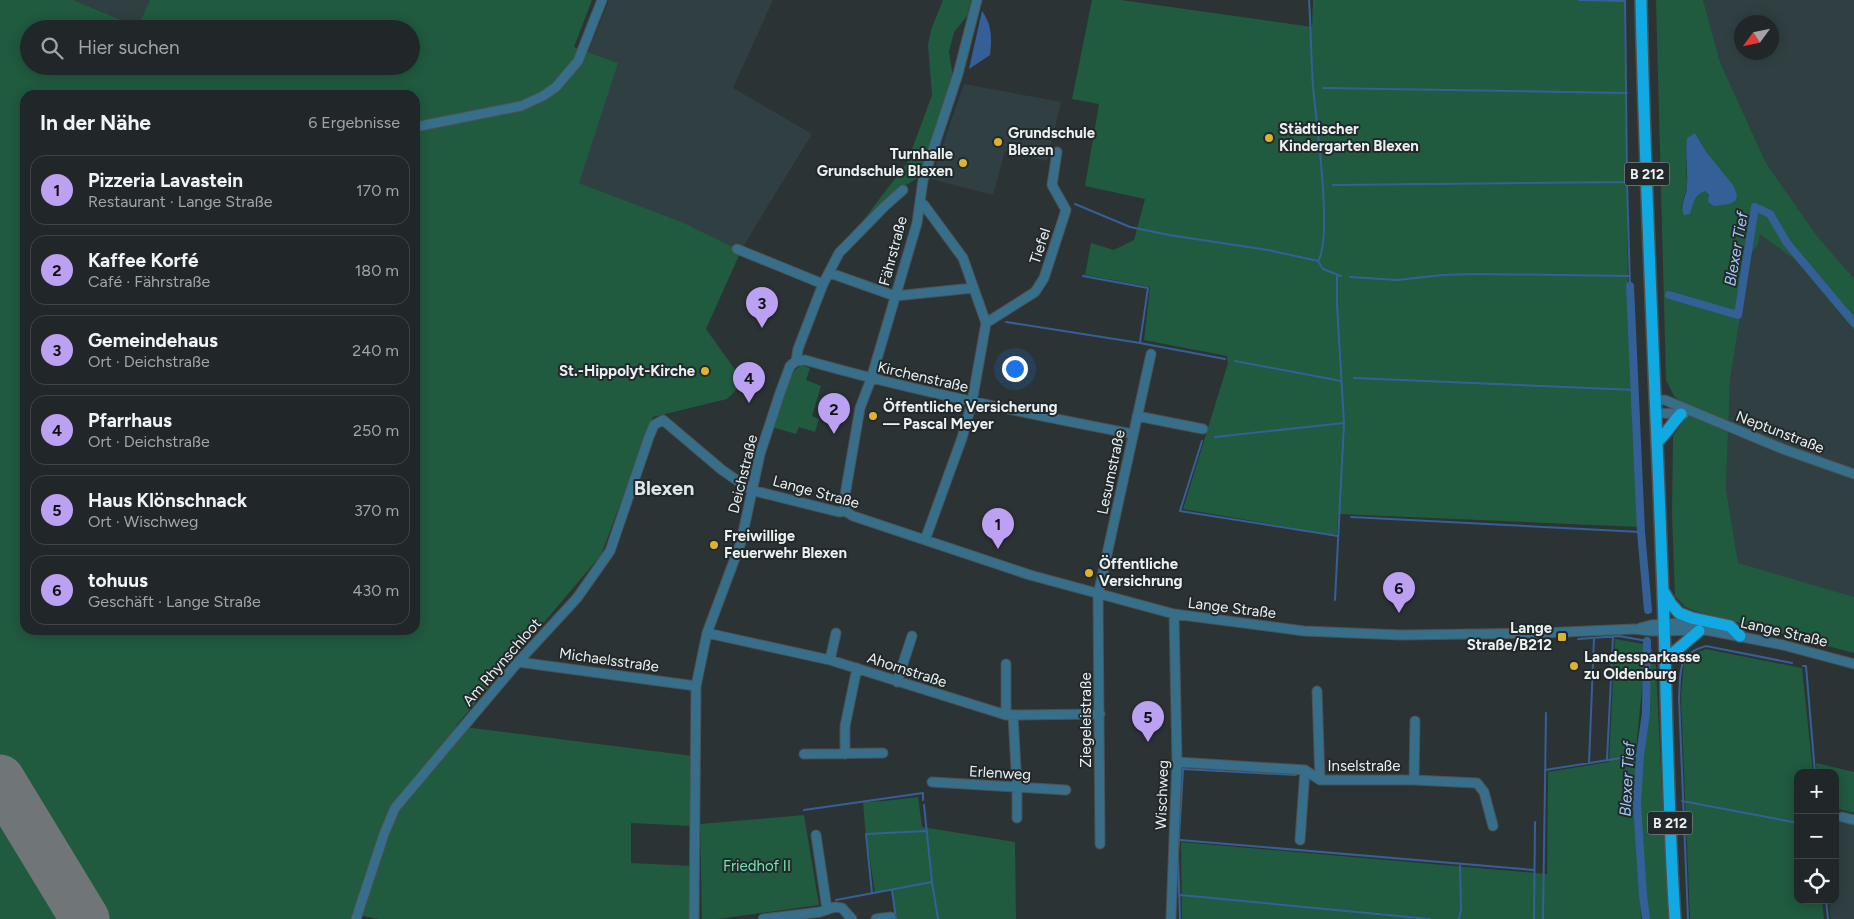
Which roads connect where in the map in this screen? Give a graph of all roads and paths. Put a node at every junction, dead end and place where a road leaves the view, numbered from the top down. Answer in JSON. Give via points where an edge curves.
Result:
{"nodes":[{"id":1,"x":602,"y":0,"type":"edge"},
{"id":2,"x":977,"y":0,"type":"edge"},
{"id":3,"x":1642,"y":0,"type":"edge"},
{"id":4,"x":420,"y":126,"type":"edge"},
{"id":5,"x":1057,"y":152,"type":"dead end"},
{"id":6,"x":903,"y":190,"type":"dead end"},
{"id":7,"x":920,"y":202,"type":"junction"},
{"id":8,"x":737,"y":249,"type":"dead end"},
{"id":9,"x":830,"y":273,"type":"junction"},
{"id":10,"x":824,"y":284,"type":"junction"},
{"id":11,"x":973,"y":288,"type":"junction"},
{"id":12,"x":896,"y":296,"type":"junction"},
{"id":13,"x":986,"y":322,"type":"junction"},
{"id":14,"x":1151,"y":354,"type":"dead end"},
{"id":15,"x":796,"y":361,"type":"junction"},
{"id":16,"x":871,"y":379,"type":"junction"},
{"id":17,"x":1656,"y":400,"type":"junction"},
{"id":18,"x":972,"y":402,"type":"junction"},
{"id":19,"x":1656,"y":413,"type":"junction"},
{"id":20,"x":1681,"y":414,"type":"junction"},
{"id":21,"x":1697,"y":414,"type":"junction"},
{"id":22,"x":1136,"y":416,"type":"junction"},
{"id":23,"x":1203,"y":429,"type":"dead end"},
{"id":24,"x":1132,"y":434,"type":"junction"},
{"id":25,"x":1658,"y":441,"type":"junction"},
{"id":26,"x":1854,"y":474,"type":"edge"},
{"id":27,"x":751,"y":490,"type":"junction"},
{"id":28,"x":845,"y":511,"type":"junction"},
{"id":29,"x":925,"y":540,"type":"junction"},
{"id":30,"x":1663,"y":590,"type":"junction"},
{"id":31,"x":1098,"y":594,"type":"junction"},
{"id":32,"x":1174,"y":614,"type":"junction"},
{"id":33,"x":1664,"y":627,"type":"junction"},
{"id":34,"x":1703,"y":630,"type":"junction"},
{"id":35,"x":836,"y":632,"type":"dead end"},
{"id":36,"x":707,"y":633,"type":"junction"},
{"id":37,"x":912,"y":636,"type":"dead end"},
{"id":38,"x":1740,"y":636,"type":"junction"},
{"id":39,"x":830,"y":660,"type":"junction"},
{"id":40,"x":1665,"y":660,"type":"junction"},
{"id":41,"x":518,"y":662,"type":"junction"},
{"id":42,"x":1006,"y":664,"type":"dead end"},
{"id":43,"x":1854,"y":664,"type":"edge"},
{"id":44,"x":857,"y":668,"type":"junction"},
{"id":45,"x":897,"y":682,"type":"junction"},
{"id":46,"x":696,"y":686,"type":"junction"},
{"id":47,"x":1317,"y":691,"type":"dead end"},
{"id":48,"x":1100,"y":714,"type":"junction"},
{"id":49,"x":1009,"y":715,"type":"junction"},
{"id":50,"x":1416,"y":721,"type":"dead end"},
{"id":51,"x":804,"y":754,"type":"dead end"},
{"id":52,"x":845,"y":754,"type":"junction"},
{"id":53,"x":883,"y":754,"type":"dead end"},
{"id":54,"x":1177,"y":762,"type":"junction"},
{"id":55,"x":1306,"y":770,"type":"junction"},
{"id":56,"x":1320,"y":780,"type":"junction"},
{"id":57,"x":1414,"y":780,"type":"junction"},
{"id":58,"x":932,"y":782,"type":"dead end"},
{"id":59,"x":1017,"y":787,"type":"junction"},
{"id":60,"x":1066,"y":790,"type":"dead end"},
{"id":61,"x":1842,"y":816,"type":"dead end"},
{"id":62,"x":1017,"y":818,"type":"dead end"},
{"id":63,"x":1854,"y":820,"type":"edge"},
{"id":64,"x":1493,"y":826,"type":"dead end"},
{"id":65,"x":816,"y":835,"type":"dead end"},
{"id":66,"x":1300,"y":840,"type":"dead end"},
{"id":67,"x":1100,"y":844,"type":"dead end"},
{"id":68,"x":827,"y":909,"type":"junction"},
{"id":69,"x":891,"y":916,"type":"dead end"},
{"id":70,"x":1170,"y":918,"type":"dead end"},
{"id":71,"x":356,"y":919,"type":"edge"},
{"id":72,"x":694,"y":919,"type":"edge"},
{"id":73,"x":767,"y":919,"type":"edge"},
{"id":74,"x":852,"y":919,"type":"edge"},
{"id":75,"x":876,"y":919,"type":"edge"},
{"id":76,"x":1675,"y":919,"type":"edge"}],
"edges":[{"from":1,"to":4,"type":"street","via":[[578,61],[551,91],[521,106]]},
{"from":2,"to":7,"type":"street","name":"Fährstraße","via":[[958,74],[923,180]]},
{"from":3,"to":17,"type":"main road","number":"B 212"},
{"from":5,"to":13,"type":"street","name":"Tiefel","via":[[1052,185],[1066,210],[1044,278],[1035,292]]},
{"from":6,"to":9,"type":"street","name":"Deichstraße","via":[[839,253]]},
{"from":7,"to":11,"type":"street","via":[[963,258]]},
{"from":7,"to":12,"type":"street","name":"Fährstraße"},
{"from":8,"to":10,"type":"street"},
{"from":9,"to":10,"type":"street","name":"Deichstraße"},
{"from":9,"to":12,"type":"street"},
{"from":10,"to":15,"type":"street","name":"Deichstraße"},
{"from":11,"to":12,"type":"street"},
{"from":11,"to":13,"type":"street"},
{"from":12,"to":16,"type":"street","name":"Fährstraße"},
{"from":13,"to":18,"type":"street"},
{"from":14,"to":22,"type":"street","name":"Lesumstraße"},
{"from":15,"to":16,"type":"street","name":"Kirchenstraße","via":[[805,360]]},
{"from":15,"to":27,"type":"street","name":"Deichstraße","via":[[790,366],[780,393]]},
{"from":16,"to":18,"type":"street","name":"Kirchenstraße"},
{"from":16,"to":28,"type":"street","name":"Fährstraße","via":[[857,423]]},
{"from":17,"to":19,"type":"main road","number":"B 212"},
{"from":17,"to":21,"type":"street","name":"Neptunstraße","via":[[1665,400]]},
{"from":18,"to":24,"type":"street","name":"Kirchenstraße"},
{"from":18,"to":29,"type":"street"},
{"from":19,"to":20,"type":"street","name":"Neptunstraße"},
{"from":19,"to":25,"type":"main road","number":"B 212"},
{"from":20,"to":21,"type":"street","name":"Neptunstraße"},
{"from":20,"to":25,"type":"main road"},
{"from":21,"to":26,"type":"street","name":"Neptunstraße"},
{"from":22,"to":23,"type":"street"},
{"from":22,"to":24,"type":"street","name":"Lesumstraße"},
{"from":24,"to":31,"type":"street","name":"Lesumstraße"},
{"from":25,"to":30,"type":"main road","number":"B 212"},
{"from":27,"to":28,"type":"street","name":"Lange Straße"},
{"from":27,"to":36,"type":"street","name":"Deichstraße","via":[[741,542]]},
{"from":27,"to":41,"type":"street","name":"Am Rhynschloot","via":[[663,420],[654,425],[610,551],[576,598]]},
{"from":28,"to":29,"type":"street","name":"Lange Straße"},
{"from":29,"to":31,"type":"street","name":"Lange Straße"},
{"from":30,"to":33,"type":"main road","number":"B 212"},
{"from":30,"to":38,"type":"main road","via":[[1679,613],[1730,626]]},
{"from":31,"to":32,"type":"street","name":"Lange Straße"},
{"from":31,"to":48,"type":"street","name":"Ziegeleistraße"},
{"from":32,"to":33,"type":"street","name":"Lange Straße","via":[[1304,631],[1401,635]]},
{"from":32,"to":54,"type":"street","name":"Wischweg"},
{"from":33,"to":34,"type":"street","name":"Lange Straße"},
{"from":33,"to":40,"type":"main road","number":"B 212"},
{"from":34,"to":38,"type":"street","name":"Lange Straße"},
{"from":34,"to":40,"type":"main road"},
{"from":35,"to":39,"type":"street"},
{"from":36,"to":39,"type":"street","name":"Ahornstraße"},
{"from":36,"to":46,"type":"street","name":"Deichstraße"},
{"from":37,"to":45,"type":"street"},
{"from":38,"to":43,"type":"street","name":"Lange Straße"},
{"from":39,"to":44,"type":"street","name":"Ahornstraße"},
{"from":40,"to":76,"type":"main road","number":"B 212"},
{"from":41,"to":46,"type":"street","name":"Michaelsstraße"},
{"from":41,"to":71,"type":"street","name":"Am Rhynschloot","via":[[396,808]]},
{"from":42,"to":49,"type":"street"},
{"from":44,"to":45,"type":"street","name":"Ahornstraße"},
{"from":44,"to":52,"type":"street","via":[[845,726]]},
{"from":45,"to":49,"type":"street","name":"Ahornstraße"},
{"from":46,"to":72,"type":"street","name":"Deichstraße"},
{"from":47,"to":56,"type":"street"},
{"from":48,"to":49,"type":"street","name":"Ahornstraße"},
{"from":48,"to":67,"type":"street","name":"Ziegeleistraße"},
{"from":49,"to":59,"type":"street"},
{"from":50,"to":57,"type":"street"},
{"from":51,"to":52,"type":"street"},
{"from":52,"to":53,"type":"street"},
{"from":54,"to":55,"type":"street","name":"Inselstraße"},
{"from":54,"to":70,"type":"street","name":"Wischweg"},
{"from":55,"to":56,"type":"street","name":"Inselstraße"},
{"from":55,"to":66,"type":"street"},
{"from":56,"to":57,"type":"street","name":"Inselstraße"},
{"from":57,"to":64,"type":"street","name":"Inselstraße","via":[[1477,783],[1484,792]]},
{"from":58,"to":59,"type":"street","name":"Erlenweg"},
{"from":59,"to":60,"type":"street","name":"Erlenweg"},
{"from":59,"to":62,"type":"street"},
{"from":61,"to":63,"type":"street"},
{"from":65,"to":68,"type":"street"},
{"from":68,"to":73,"type":"street"},
{"from":68,"to":74,"type":"street","via":[[842,908]]},
{"from":69,"to":75,"type":"street"}]}
